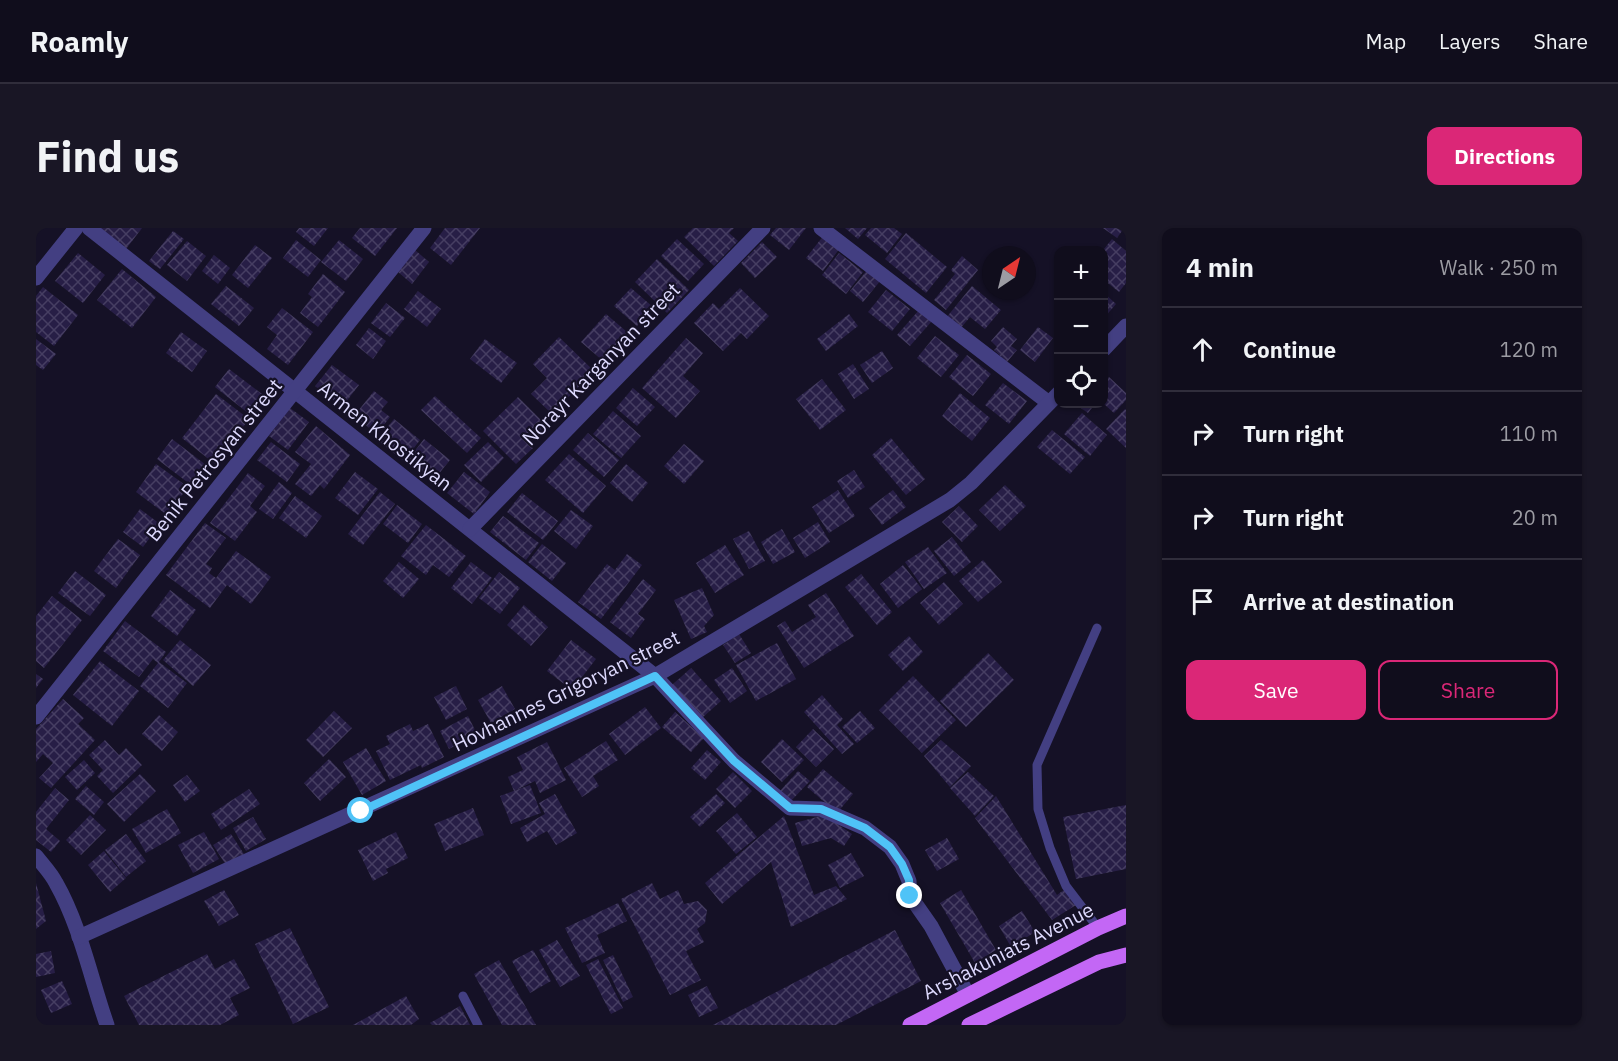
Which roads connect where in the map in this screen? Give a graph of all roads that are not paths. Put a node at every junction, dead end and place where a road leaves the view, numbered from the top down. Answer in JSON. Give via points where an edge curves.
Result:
{"nodes":[{"id":1,"x":76,"y":228,"type":"edge"},
{"id":2,"x":89,"y":228,"type":"edge"},
{"id":3,"x":424,"y":228,"type":"edge"},
{"id":4,"x":763,"y":228,"type":"edge"},
{"id":5,"x":821,"y":228,"type":"edge"},
{"id":6,"x":36,"y":278,"type":"edge"},
{"id":7,"x":1126,"y":327,"type":"edge"},
{"id":8,"x":1108,"y":345,"type":"edge"},
{"id":9,"x":296,"y":392,"type":"junction"},
{"id":10,"x":1054,"y":398,"type":"edge"},
{"id":11,"x":470,"y":528,"type":"junction"},
{"id":12,"x":1097,"y":628,"type":"dead end"},
{"id":13,"x":655,"y":676,"type":"junction"},
{"id":14,"x":36,"y":717,"type":"edge"},
{"id":15,"x":36,"y":856,"type":"edge"},
{"id":16,"x":1126,"y":916,"type":"edge"},
{"id":17,"x":1098,"y":927,"type":"junction"},
{"id":18,"x":79,"y":937,"type":"junction"},
{"id":19,"x":1126,"y":955,"type":"edge"},
{"id":20,"x":968,"y":995,"type":"junction"},
{"id":21,"x":463,"y":996,"type":"dead end"},
{"id":22,"x":107,"y":1025,"type":"edge"},
{"id":23,"x":478,"y":1025,"type":"edge"},
{"id":24,"x":910,"y":1025,"type":"edge"},
{"id":25,"x":969,"y":1025,"type":"edge"}],
"edges":[{"from":1,"to":6,"type":"street"},
{"from":2,"to":9,"type":"street","name":"Armen Khostikyan"},
{"from":3,"to":9,"type":"street","name":"Benik Petrosyan street"},
{"from":4,"to":11,"type":"street","name":"Norayr Karganyan street"},
{"from":5,"to":10,"type":"street"},
{"from":7,"to":8,"type":"street"},
{"from":9,"to":11,"type":"street","name":"Armen Khostikyan"},
{"from":9,"to":14,"type":"street","name":"Benik Petrosyan street"},
{"from":10,"to":13,"type":"street","name":"Hovhannes Grigoryan street","via":[[950,500]]},
{"from":11,"to":13,"type":"street","name":"Armen Khostikyan"},
{"from":12,"to":17,"type":"lane","via":[[1037,765],[1038,809],[1050,848],[1066,886]]},
{"from":13,"to":18,"type":"street","name":"Hovhannes Grigoryan street"},
{"from":13,"to":20,"type":"street","name":"Armen Khostikyan","via":[[734,761],[790,808],[821,809],[865,828],[890,847],[909,880],[910,896]]},
{"from":15,"to":18,"type":"street","via":[[56,882]]},
{"from":16,"to":17,"type":"main road","name":"Arshakuniats Avenue"},
{"from":17,"to":20,"type":"main road","name":"Arshakuniats Avenue"},
{"from":18,"to":22,"type":"street"},
{"from":19,"to":25,"type":"main road","via":[[1099,962]]},
{"from":20,"to":24,"type":"main road","name":"Arshakuniats Avenue"},
{"from":21,"to":23,"type":"lane"}]}
